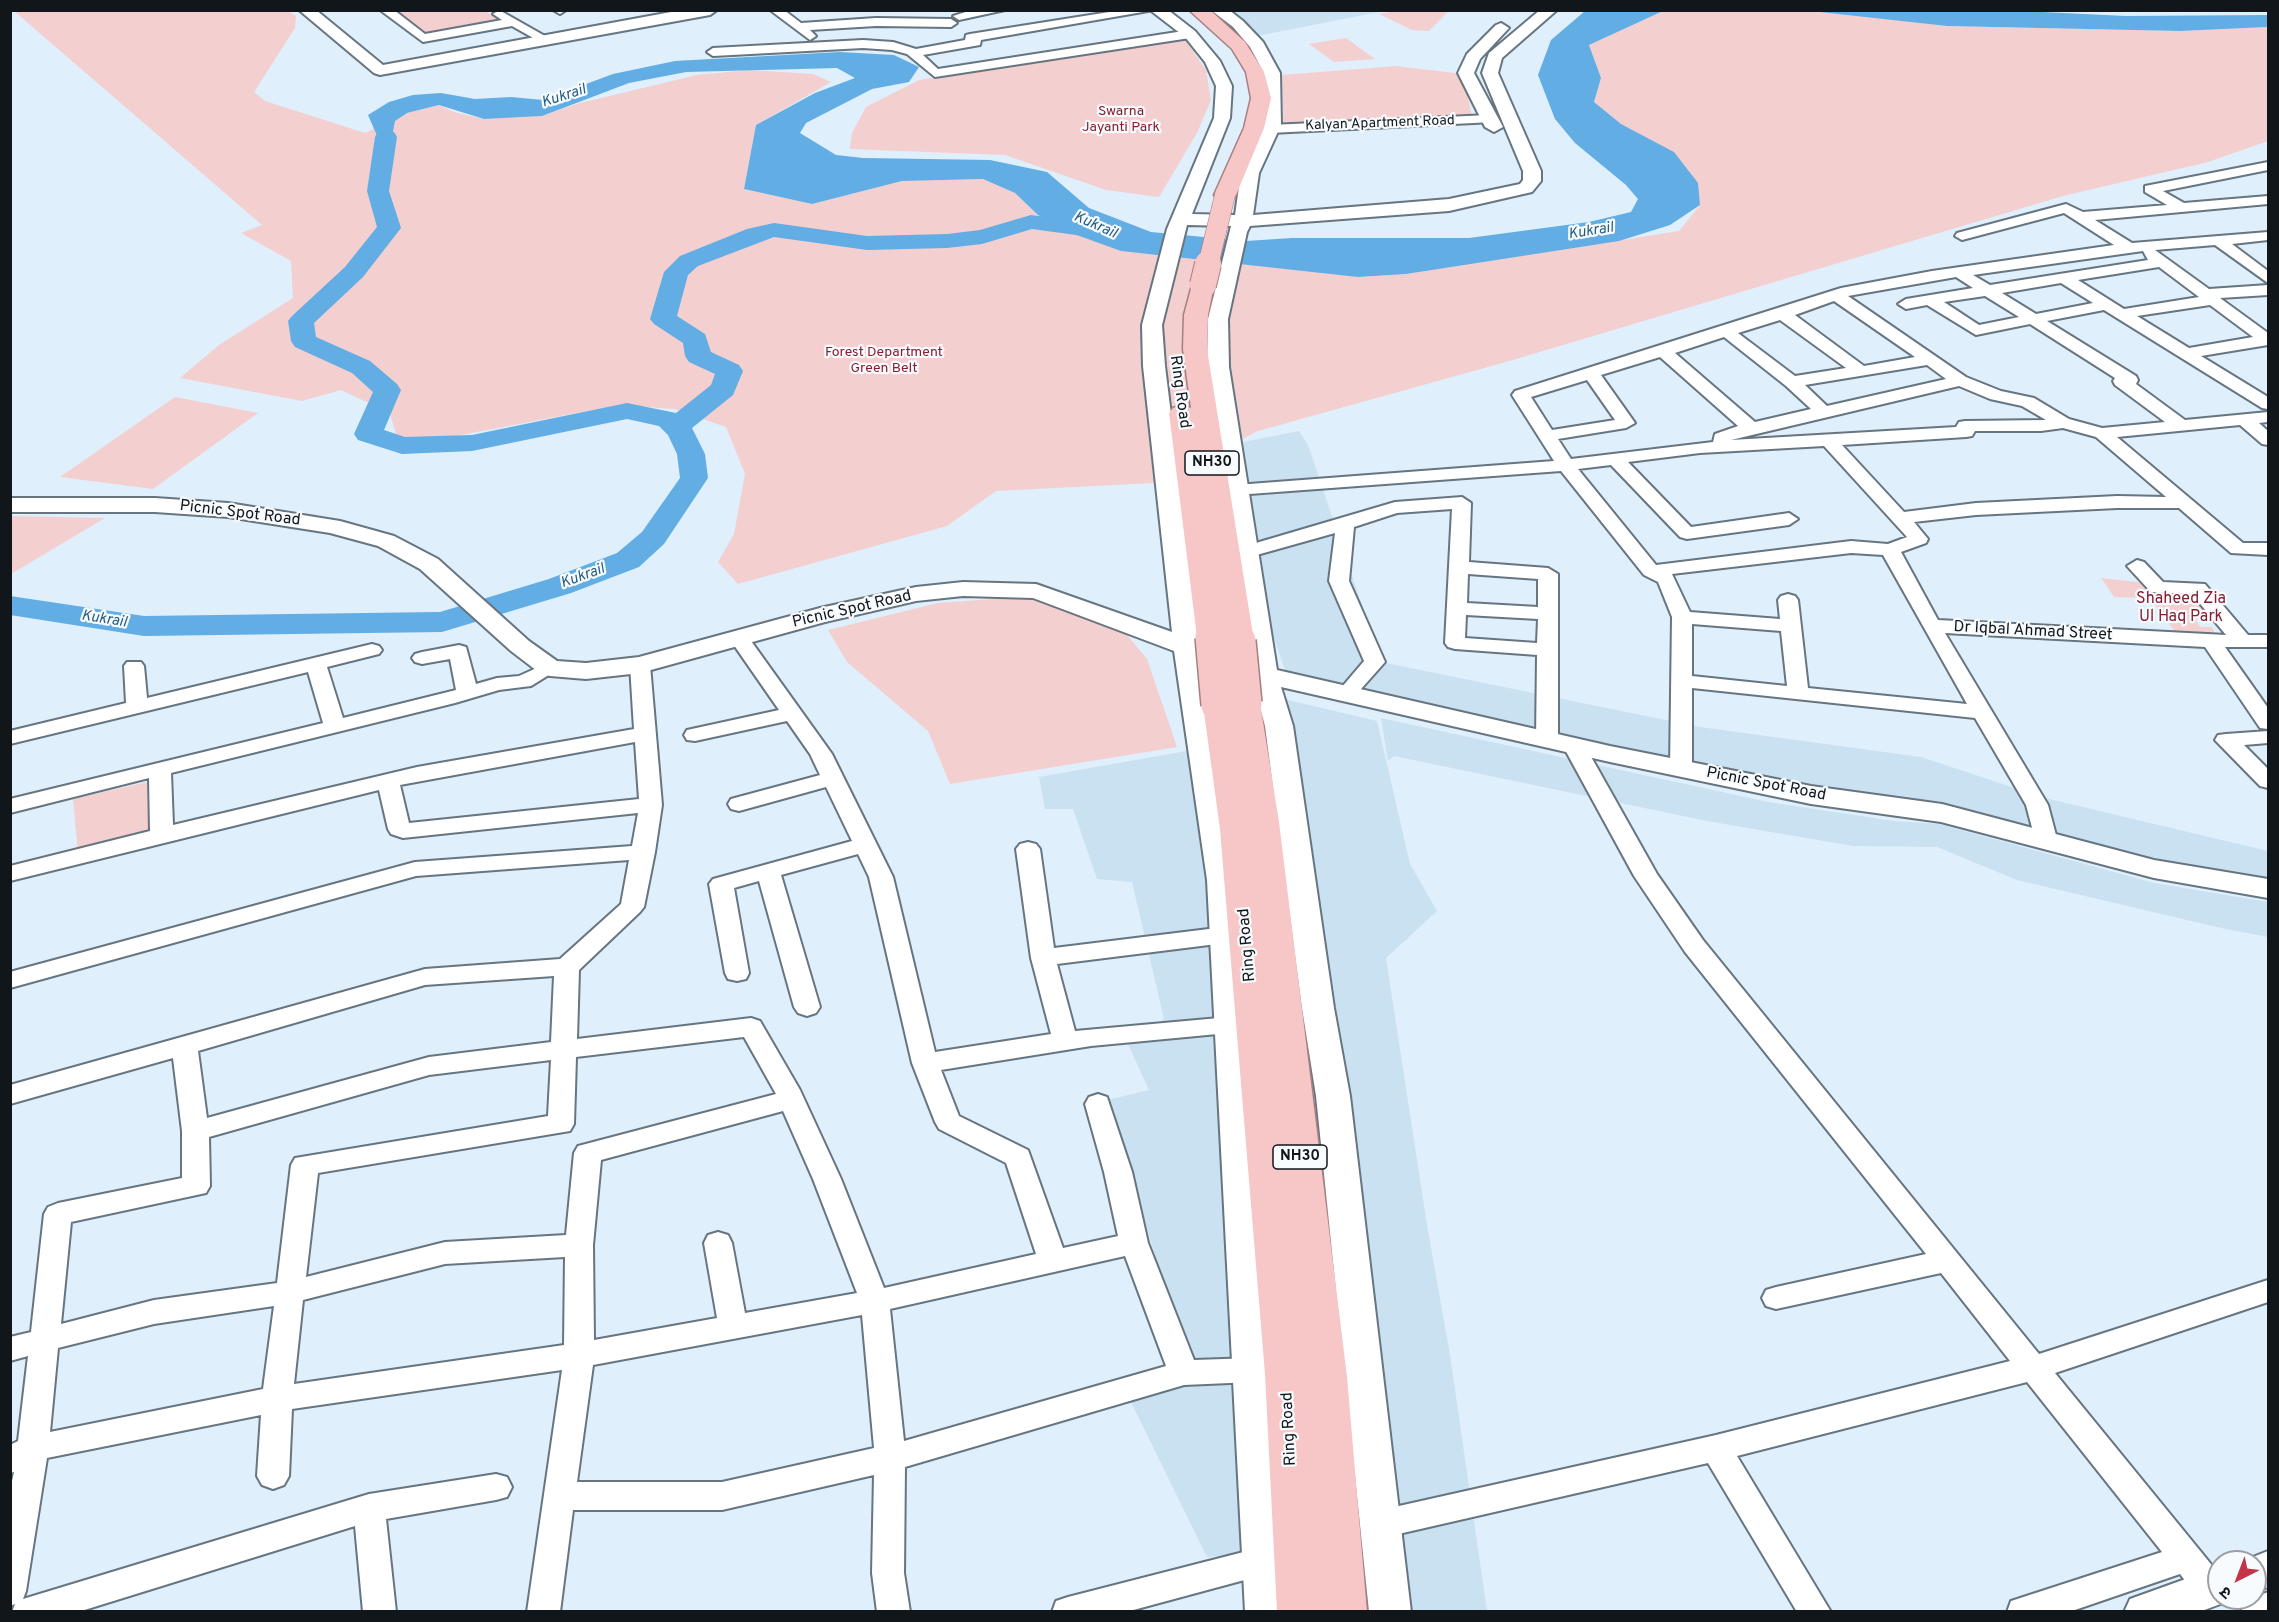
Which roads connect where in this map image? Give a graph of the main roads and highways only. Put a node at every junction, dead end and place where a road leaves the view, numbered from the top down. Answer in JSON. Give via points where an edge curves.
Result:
{"nodes":[{"id":1,"x":1177,"y":10,"type":"edge"},
{"id":2,"x":1197,"y":10,"type":"edge"},
{"id":3,"x":1216,"y":194,"type":"junction"},
{"id":4,"x":1239,"y":698,"type":"junction"},
{"id":5,"x":1301,"y":1611,"type":"edge"},
{"id":6,"x":1343,"y":1611,"type":"edge"}],
"edges":[{"from":1,"to":3,"type":"highway","number":"NH30","via":[[1218,43],[1234,64],[1241,92],[1238,117]]},
{"from":2,"to":3,"type":"highway","number":"NH30","via":[[1239,46],[1255,72],[1261,98],[1254,128]]},
{"from":3,"to":4,"type":"highway","name":"Ring Road","number":"NH30","bridge":true,"via":[[1194,284],[1196,349],[1239,641]]},
{"from":4,"to":5,"type":"highway","name":"Ring Road","number":"NH30","via":[[1237,830],[1286,1362]]},
{"from":4,"to":6,"type":"highway","name":"Ring Road","number":"NH30","via":[[1262,822],[1325,1377]]}]}
